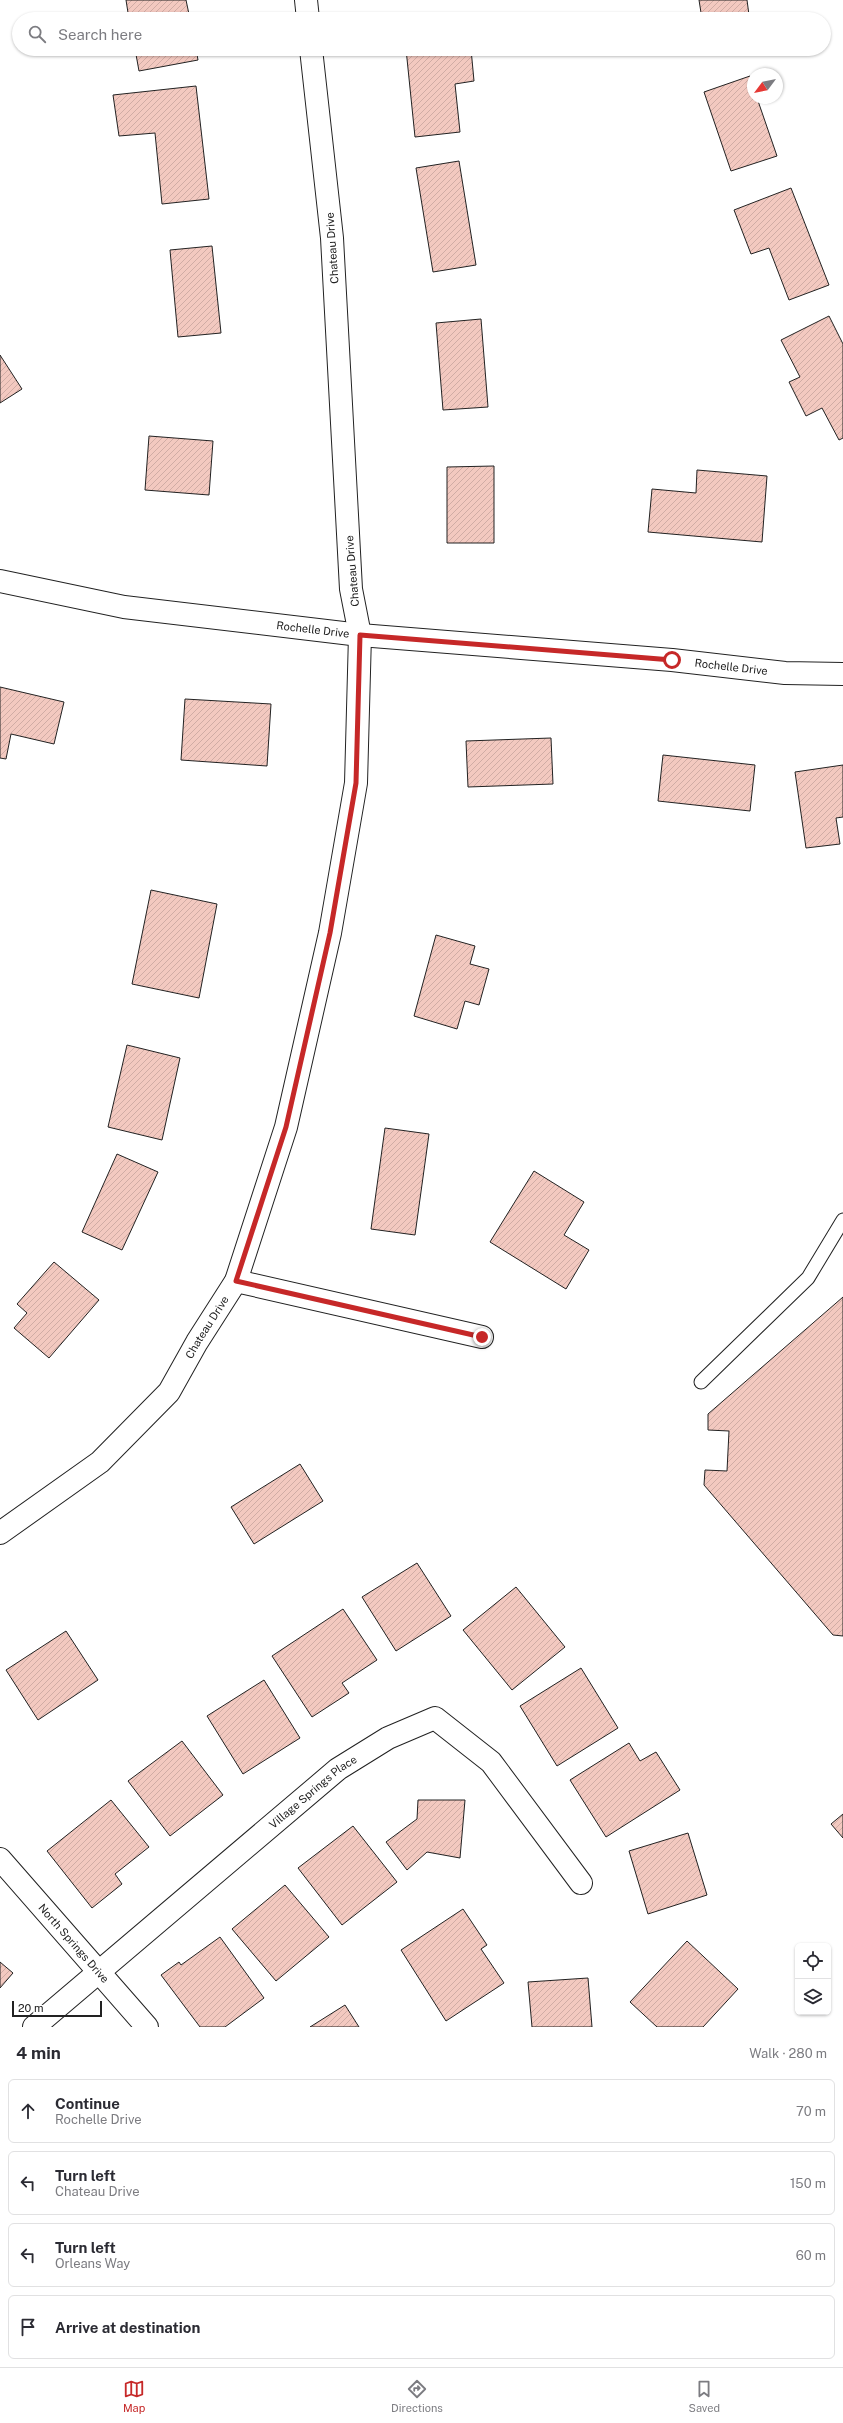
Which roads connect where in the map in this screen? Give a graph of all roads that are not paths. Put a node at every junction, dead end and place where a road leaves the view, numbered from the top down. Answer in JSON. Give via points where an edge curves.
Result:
{"nodes":[{"id":1,"x":306,"y":0,"type":"edge"},
{"id":2,"x":307,"y":12,"type":"edge"},
{"id":3,"x":312,"y":56,"type":"edge"},
{"id":4,"x":0,"y":581,"type":"edge"},
{"id":5,"x":360,"y":635,"type":"junction"},
{"id":6,"x":843,"y":674,"type":"edge"},
{"id":7,"x":843,"y":1220,"type":"edge"},
{"id":8,"x":236,"y":1281,"type":"junction"},
{"id":9,"x":482,"y":1337,"type":"dead end"},
{"id":10,"x":701,"y":1382,"type":"dead end"},
{"id":11,"x":0,"y":1533,"type":"edge"},
{"id":12,"x":0,"y":1859,"type":"edge"},
{"id":13,"x":581,"y":1883,"type":"dead end"},
{"id":14,"x":98,"y":1972,"type":"junction"},
{"id":15,"x":34,"y":2027,"type":"edge"},
{"id":16,"x":147,"y":2027,"type":"edge"}],
"edges":[{"from":1,"to":2,"type":"street"},
{"from":3,"to":5,"type":"street","name":"Chateau Drive","via":[[332,238],[351,589]]},
{"from":4,"to":5,"type":"street","name":"Rochelle Drive","via":[[124,607]]},
{"from":5,"to":6,"type":"street","name":"Rochelle Drive","via":[[672,660],[785,673]]},
{"from":5,"to":8,"type":"street","name":"Chateau Drive","via":[[356,783],[330,933],[286,1127]]},
{"from":7,"to":10,"type":"lane","via":[[808,1278]]},
{"from":8,"to":9,"type":"street"},
{"from":8,"to":11,"type":"street","name":"Chateau Drive","via":[[169,1392],[100,1462]]},
{"from":12,"to":14,"type":"street","name":"North Springs Drive"},
{"from":13,"to":14,"type":"street","name":"Village Springs Place","via":[[491,1762],[435,1718],[388,1738],[338,1769]]},
{"from":14,"to":15,"type":"street","name":"Village Springs Place"},
{"from":14,"to":16,"type":"street","name":"North Springs Drive"}]}
